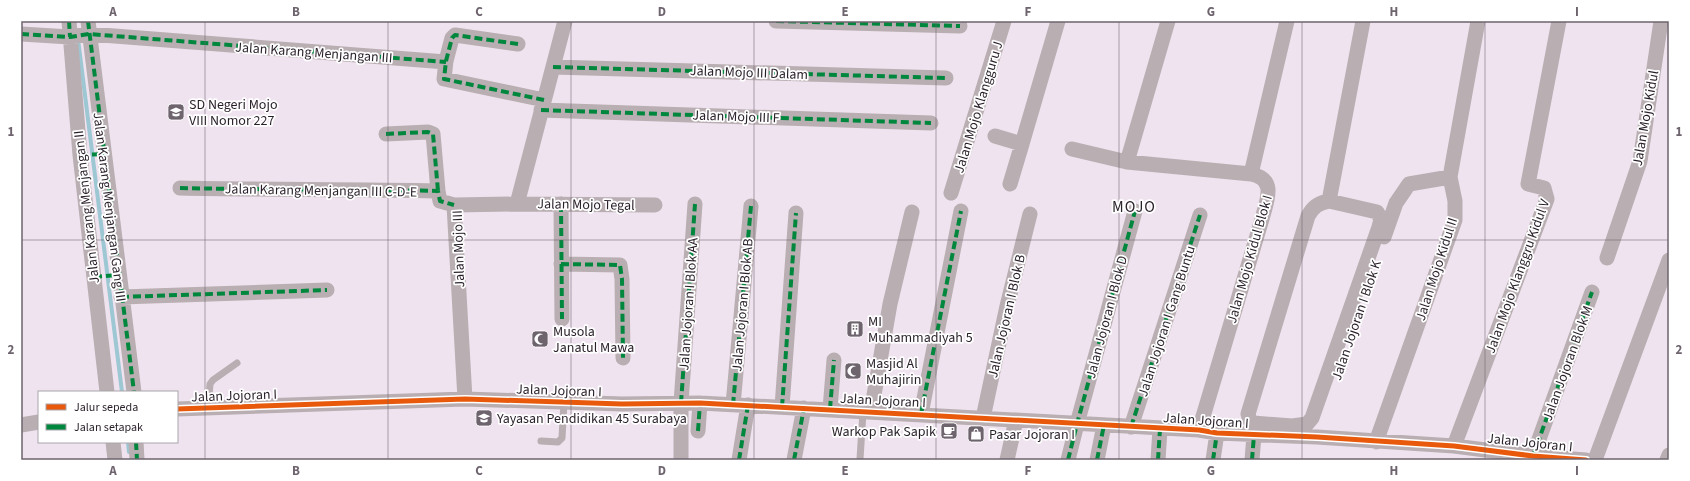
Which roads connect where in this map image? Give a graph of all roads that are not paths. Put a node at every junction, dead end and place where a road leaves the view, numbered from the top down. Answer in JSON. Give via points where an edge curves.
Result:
{"nodes":[{"id":1,"x":69,"y":21,"type":"edge"},
{"id":2,"x":565,"y":21,"type":"edge"},
{"id":3,"x":776,"y":21,"type":"edge"},
{"id":4,"x":1004,"y":21,"type":"edge"},
{"id":5,"x":1058,"y":21,"type":"edge"},
{"id":6,"x":1168,"y":21,"type":"edge"},
{"id":7,"x":1287,"y":21,"type":"edge"},
{"id":8,"x":1364,"y":21,"type":"edge"},
{"id":9,"x":1478,"y":21,"type":"edge"},
{"id":10,"x":1559,"y":21,"type":"edge"},
{"id":11,"x":1661,"y":21,"type":"edge"},
{"id":12,"x":960,"y":26,"type":"dead end"},
{"id":13,"x":81,"y":33,"type":"edge"},
{"id":14,"x":21,"y":34,"type":"edge"},
{"id":15,"x":518,"y":44,"type":"dead end"},
{"id":16,"x":446,"y":62,"type":"junction"},
{"id":17,"x":553,"y":67,"type":"junction"},
{"id":18,"x":946,"y":78,"type":"dead end"},
{"id":19,"x":543,"y":105,"type":"junction"},
{"id":20,"x":931,"y":123,"type":"dead end"},
{"id":21,"x":386,"y":134,"type":"dead end"},
{"id":22,"x":995,"y":136,"type":"dead end"},
{"id":23,"x":1022,"y":144,"type":"junction"},
{"id":24,"x":1072,"y":149,"type":"dead end"},
{"id":25,"x":102,"y":154,"type":"junction"},
{"id":26,"x":82,"y":155,"type":"junction"},
{"id":27,"x":1127,"y":162,"type":"junction"},
{"id":28,"x":1251,"y":174,"type":"junction"},
{"id":29,"x":1450,"y":177,"type":"junction"},
{"id":30,"x":1010,"y":184,"type":"dead end"},
{"id":31,"x":180,"y":188,"type":"dead end"},
{"id":32,"x":438,"y":191,"type":"junction"},
{"id":33,"x":952,"y":193,"type":"dead end"},
{"id":34,"x":1329,"y":201,"type":"junction"},
{"id":35,"x":517,"y":204,"type":"junction"},
{"id":36,"x":561,"y":204,"type":"junction"},
{"id":37,"x":695,"y":204,"type":"dead end"},
{"id":38,"x":454,"y":205,"type":"junction"},
{"id":39,"x":655,"y":206,"type":"dead end"},
{"id":40,"x":751,"y":206,"type":"dead end"},
{"id":41,"x":961,"y":211,"type":"dead end"},
{"id":42,"x":1135,"y":211,"type":"dead end"},
{"id":43,"x":912,"y":212,"type":"dead end"},
{"id":44,"x":796,"y":213,"type":"dead end"},
{"id":45,"x":1030,"y":214,"type":"dead end"},
{"id":46,"x":1200,"y":215,"type":"dead end"},
{"id":47,"x":1607,"y":258,"type":"dead end"},
{"id":48,"x":1669,"y":260,"type":"edge"},
{"id":49,"x":561,"y":264,"type":"junction"},
{"id":50,"x":117,"y":275,"type":"junction"},
{"id":51,"x":97,"y":277,"type":"junction"},
{"id":52,"x":327,"y":290,"type":"dead end"},
{"id":53,"x":1592,"y":292,"type":"dead end"},
{"id":54,"x":121,"y":297,"type":"junction"},
{"id":55,"x":562,"y":319,"type":"dead end"},
{"id":56,"x":623,"y":358,"type":"dead end"},
{"id":57,"x":834,"y":360,"type":"dead end"},
{"id":58,"x":237,"y":363,"type":"dead end"},
{"id":59,"x":107,"y":391,"type":"edge"},
{"id":60,"x":134,"y":391,"type":"edge"},
{"id":61,"x":465,"y":399,"type":"junction"},
{"id":62,"x":564,"y":402,"type":"junction"},
{"id":63,"x":681,"y":403,"type":"junction"},
{"id":64,"x":700,"y":403,"type":"junction"},
{"id":65,"x":733,"y":405,"type":"junction"},
{"id":66,"x":748,"y":405,"type":"junction"},
{"id":67,"x":782,"y":407,"type":"junction"},
{"id":68,"x":208,"y":408,"type":"junction"},
{"id":69,"x":804,"y":408,"type":"junction"},
{"id":70,"x":178,"y":409,"type":"edge"},
{"id":71,"x":830,"y":409,"type":"junction"},
{"id":72,"x":867,"y":411,"type":"junction"},
{"id":73,"x":921,"y":414,"type":"junction"},
{"id":74,"x":983,"y":418,"type":"junction"},
{"id":75,"x":1016,"y":420,"type":"junction"},
{"id":76,"x":38,"y":422,"type":"edge"},
{"id":77,"x":1077,"y":424,"type":"junction"},
{"id":78,"x":21,"y":425,"type":"edge"},
{"id":79,"x":1104,"y":425,"type":"junction"},
{"id":80,"x":1131,"y":427,"type":"junction"},
{"id":81,"x":1160,"y":429,"type":"junction"},
{"id":82,"x":698,"y":430,"type":"dead end"},
{"id":83,"x":1199,"y":430,"type":"junction"},
{"id":84,"x":1217,"y":433,"type":"junction"},
{"id":85,"x":1254,"y":435,"type":"junction"},
{"id":86,"x":1317,"y":437,"type":"junction"},
{"id":87,"x":541,"y":441,"type":"dead end"},
{"id":88,"x":1376,"y":442,"type":"junction"},
{"id":89,"x":113,"y":443,"type":"edge"},
{"id":90,"x":136,"y":443,"type":"edge"},
{"id":91,"x":1454,"y":446,"type":"junction"},
{"id":92,"x":1669,"y":455,"type":"edge"},
{"id":93,"x":1533,"y":456,"type":"junction"},
{"id":94,"x":860,"y":459,"type":"edge"},
{"id":95,"x":1566,"y":459,"type":"edge"},
{"id":96,"x":115,"y":460,"type":"edge"},
{"id":97,"x":137,"y":460,"type":"edge"},
{"id":98,"x":681,"y":460,"type":"edge"},
{"id":99,"x":739,"y":460,"type":"edge"},
{"id":100,"x":794,"y":460,"type":"edge"},
{"id":101,"x":1007,"y":460,"type":"edge"},
{"id":102,"x":1068,"y":460,"type":"edge"},
{"id":103,"x":1097,"y":460,"type":"edge"},
{"id":104,"x":1158,"y":460,"type":"edge"},
{"id":105,"x":1213,"y":460,"type":"edge"},
{"id":106,"x":1252,"y":460,"type":"edge"},
{"id":107,"x":1581,"y":460,"type":"edge"},
{"id":108,"x":1586,"y":460,"type":"edge"},
{"id":109,"x":1595,"y":460,"type":"edge"},
{"id":110,"x":1668,"y":460,"type":"edge"}],
"edges":[{"from":1,"to":13,"type":"street","name":"Jalan Karang Menjangan II"},
{"from":2,"to":17,"type":"street"},
{"from":3,"to":12,"type":"street"},
{"from":4,"to":33,"type":"street","name":"Jalan Mojo Klangguru J"},
{"from":5,"to":23,"type":"street"},
{"from":6,"to":27,"type":"street"},
{"from":7,"to":28,"type":"street"},
{"from":8,"to":34,"type":"street"},
{"from":9,"to":29,"type":"street","name":"Jalan Mojo Kidul II"},
{"from":10,"to":91,"type":"street","name":"Jalan Mojo Klanggru Kidul V","via":[[1528,184],[1544,188],[1547,199]]},
{"from":11,"to":47,"type":"street","name":"Jalan Mojo Kidul","via":[[1640,162]]},
{"from":13,"to":14,"type":"street","name":"Jalan Karang Menjangan III"},
{"from":13,"to":16,"type":"street","name":"Jalan Karang Menjangan III"},
{"from":13,"to":25,"type":"street","name":"Jalan Karang Menjangan Gang III"},
{"from":13,"to":26,"type":"street","name":"Jalan Karang Menjangan II"},
{"from":15,"to":16,"type":"street","via":[[456,35],[452,38]]},
{"from":16,"to":19,"type":"street","name":"Jalan Mojo III F","via":[[445,80]]},
{"from":17,"to":18,"type":"street","name":"Jalan Mojo III Dalam"},
{"from":17,"to":19,"type":"street"},
{"from":19,"to":20,"type":"street","name":"Jalan Mojo III F"},
{"from":19,"to":35,"type":"street"},
{"from":21,"to":32,"type":"street","via":[[433,134]]},
{"from":22,"to":23,"type":"street"},
{"from":23,"to":30,"type":"street"},
{"from":24,"to":27,"type":"street","name":"Jalan Mojo Kidul Blok I"},
{"from":25,"to":26,"type":"street"},
{"from":25,"to":50,"type":"street","name":"Jalan Karang Menjangan Gang III"},
{"from":26,"to":51,"type":"street","name":"Jalan Karang Menjangan II"},
{"from":27,"to":28,"type":"street","name":"Jalan Mojo Kidul Blok I"},
{"from":28,"to":83,"type":"street","name":"Jalan Mojo Kidul Blok I","via":[[1262,177],[1266,182],[1268,198]]},
{"from":29,"to":86,"type":"street","name":"Jalan Jojoran I Blok K","via":[[1409,184],[1396,203]]},
{"from":29,"to":88,"type":"street","name":"Jalan Mojo Kidul II","via":[[1455,202],[1455,220]]},
{"from":31,"to":32,"type":"street","name":"Jalan Karang Menjangan III C-D-E"},
{"from":32,"to":38,"type":"street","name":"Jalan Karang Menjangan III C-D-E","via":[[440,202]]},
{"from":34,"to":34,"type":"street","via":[[1317,205],[1308,216],[1250,408],[1248,416],[1253,423],[1292,426],[1307,424],[1312,418],[1381,221],[1377,212]]},
{"from":35,"to":36,"type":"street","name":"Jalan Mojo Tegal"},
{"from":35,"to":38,"type":"street","name":"Jalan Mojo III"},
{"from":36,"to":39,"type":"street","name":"Jalan Mojo Tegal"},
{"from":36,"to":49,"type":"street"},
{"from":37,"to":63,"type":"street","name":"Jalan Jojoran I Blok AA"},
{"from":38,"to":61,"type":"street","name":"Jalan Mojo III"},
{"from":40,"to":65,"type":"street","name":"Jalan Jojoran I Blok AB"},
{"from":41,"to":73,"type":"street"},
{"from":42,"to":77,"type":"street","name":"Jalan Jojoran I Blok D"},
{"from":43,"to":72,"type":"street"},
{"from":44,"to":67,"type":"street"},
{"from":45,"to":74,"type":"street","name":"Jalan Jojoran I Blok B"},
{"from":46,"to":80,"type":"street","name":"Jalan Jojoran I Gang Buntu"},
{"from":48,"to":109,"type":"street"},
{"from":49,"to":55,"type":"street"},
{"from":49,"to":56,"type":"street","via":[[620,265]]},
{"from":50,"to":51,"type":"street"},
{"from":50,"to":54,"type":"street","name":"Jalan Karang Menjangan Gang III"},
{"from":51,"to":59,"type":"street","name":"Jalan Karang Menjangan II","via":[[98,322]]},
{"from":52,"to":54,"type":"street"},
{"from":53,"to":93,"type":"street","name":"Jalan Jojoran Blok M"},
{"from":54,"to":60,"type":"street","name":"Jalan Karang Menjangan Gang III"},
{"from":57,"to":71,"type":"street"},
{"from":58,"to":68,"type":"lane","via":[[210,384]]},
{"from":61,"to":62,"type":"street","name":"Jalan Jojoran I"},
{"from":61,"to":68,"type":"street","name":"Jalan Jojoran I"},
{"from":62,"to":63,"type":"street","name":"Jalan Jojoran I"},
{"from":62,"to":87,"type":"lane","via":[[562,438],[558,442]]},
{"from":63,"to":64,"type":"street","name":"Jalan Jojoran I"},
{"from":63,"to":98,"type":"street","name":"Jalan Jojoran I Blok AA"},
{"from":64,"to":65,"type":"street","name":"Jalan Jojoran I"},
{"from":64,"to":82,"type":"street"},
{"from":65,"to":66,"type":"street","name":"Jalan Jojoran I"},
{"from":66,"to":67,"type":"street","name":"Jalan Jojoran I"},
{"from":66,"to":99,"type":"street"},
{"from":67,"to":69,"type":"street","name":"Jalan Jojoran I"},
{"from":68,"to":70,"type":"street","name":"Jalan Jojoran I"},
{"from":69,"to":71,"type":"street","name":"Jalan Jojoran I"},
{"from":69,"to":100,"type":"street"},
{"from":71,"to":72,"type":"street","name":"Jalan Jojoran I"},
{"from":72,"to":73,"type":"street","name":"Jalan Jojoran I"},
{"from":72,"to":94,"type":"lane"},
{"from":73,"to":74,"type":"street","name":"Jalan Jojoran I"},
{"from":74,"to":75,"type":"street","name":"Jalan Jojoran I"},
{"from":75,"to":77,"type":"street","name":"Jalan Jojoran I"},
{"from":75,"to":101,"type":"street"},
{"from":76,"to":78,"type":"street"},
{"from":77,"to":79,"type":"street","name":"Jalan Jojoran I"},
{"from":77,"to":102,"type":"street","name":"Jalan Jojoran I Blok D"},
{"from":79,"to":80,"type":"street","name":"Jalan Jojoran I"},
{"from":79,"to":103,"type":"street"},
{"from":80,"to":81,"type":"street","name":"Jalan Jojoran I"},
{"from":81,"to":83,"type":"street","name":"Jalan Jojoran I"},
{"from":81,"to":104,"type":"street"},
{"from":83,"to":84,"type":"street","name":"Jalan Jojoran I"},
{"from":84,"to":85,"type":"street","name":"Jalan Jojoran I"},
{"from":84,"to":105,"type":"street"},
{"from":85,"to":86,"type":"street","name":"Jalan Jojoran I"},
{"from":85,"to":106,"type":"street"},
{"from":86,"to":88,"type":"street","name":"Jalan Jojoran I"},
{"from":88,"to":91,"type":"street","name":"Jalan Jojoran I"},
{"from":89,"to":96,"type":"street"},
{"from":90,"to":97,"type":"street"},
{"from":91,"to":93,"type":"street","name":"Jalan Jojoran I"},
{"from":92,"to":110,"type":"street"},
{"from":93,"to":95,"type":"street","name":"Jalan Jojoran I"},
{"from":95,"to":107,"type":"street","name":"Jalan Jojoran I"},
{"from":107,"to":108,"type":"street","name":"Jalan Jojoran I"}]}
